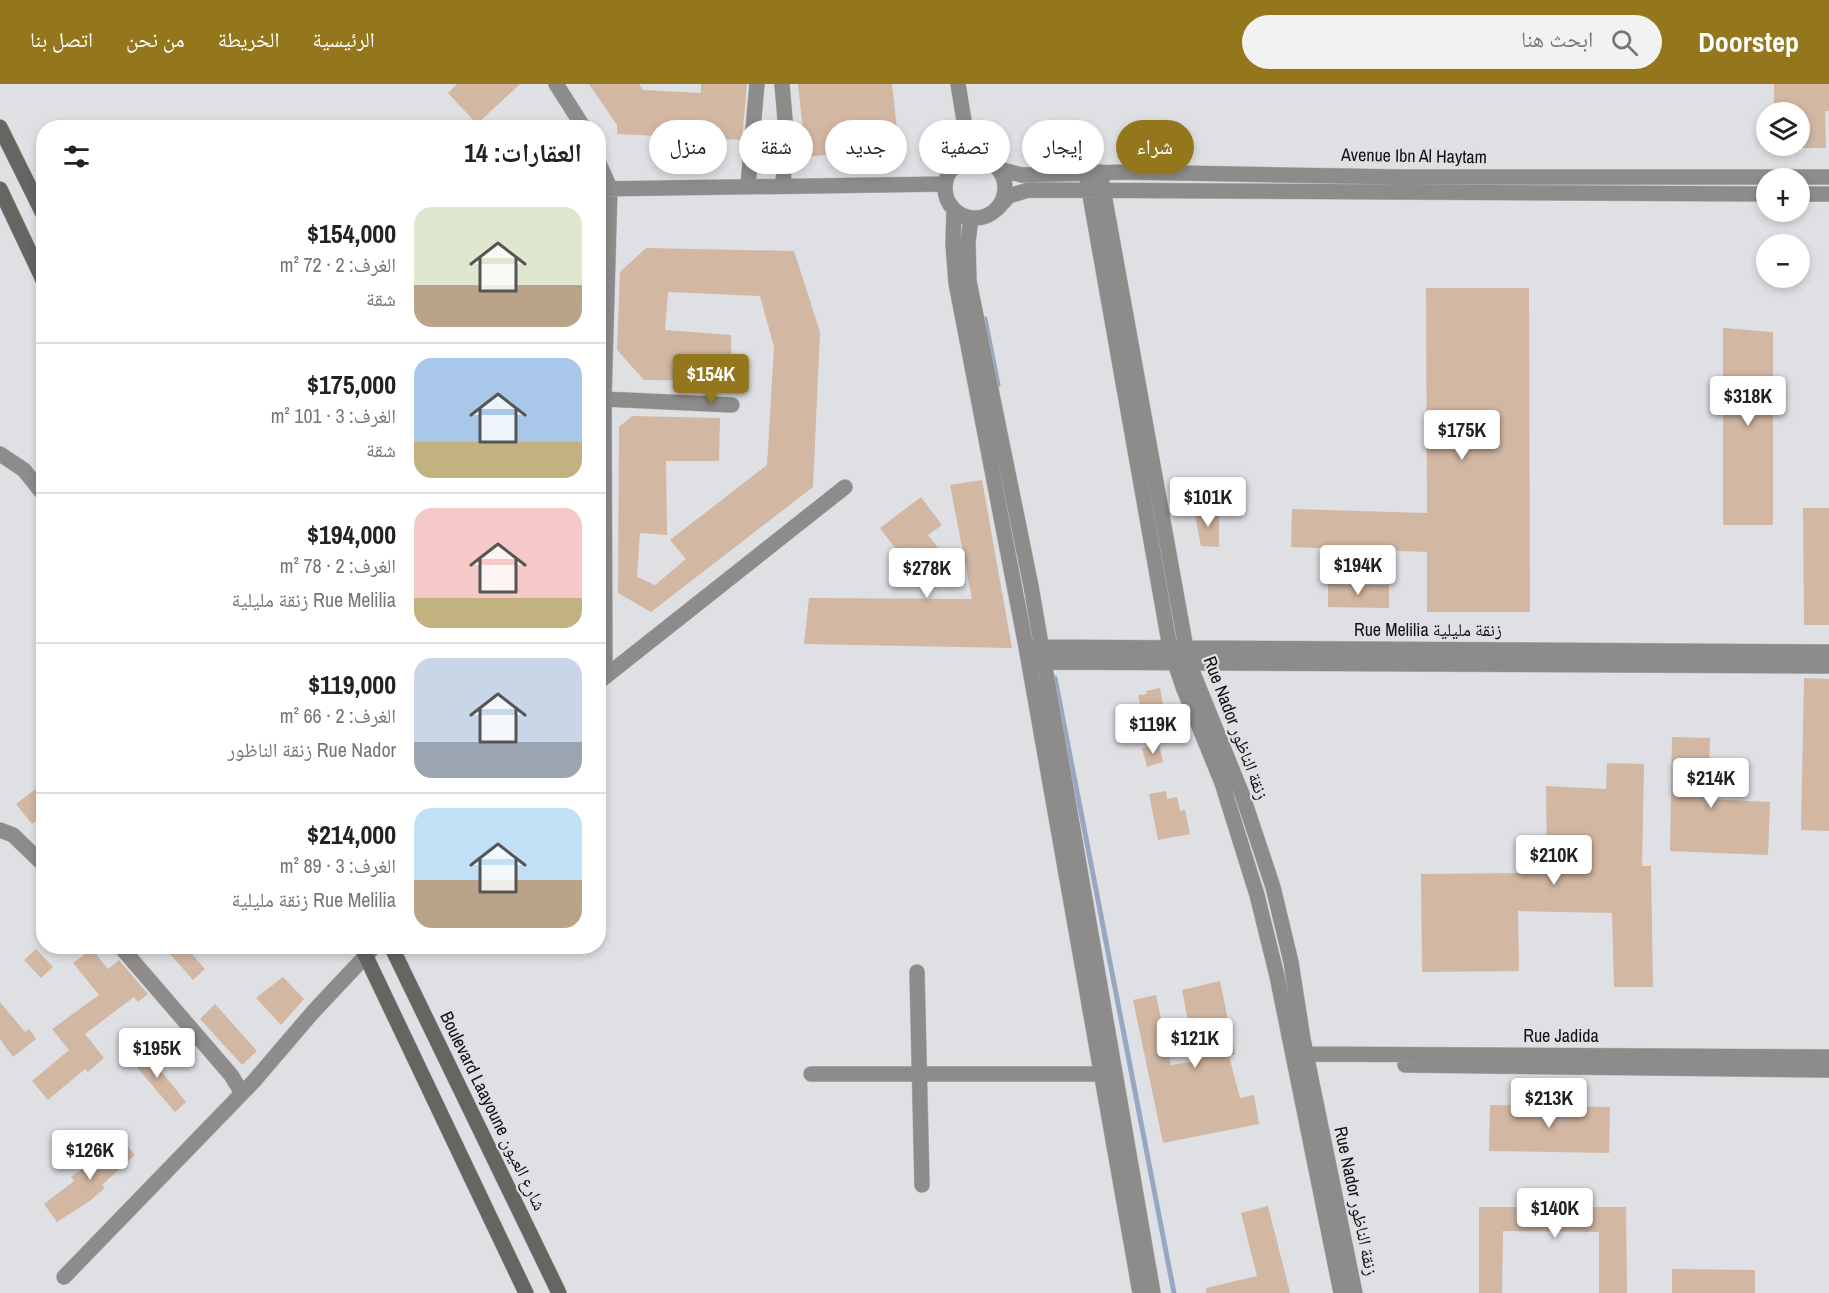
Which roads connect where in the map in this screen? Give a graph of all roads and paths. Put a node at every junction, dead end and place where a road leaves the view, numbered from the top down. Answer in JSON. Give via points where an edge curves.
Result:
{"nodes":[{"id":1,"x":556,"y":84,"type":"edge"},
{"id":2,"x":757,"y":84,"type":"edge"},
{"id":3,"x":782,"y":84,"type":"edge"},
{"id":4,"x":958,"y":84,"type":"edge"},
{"id":5,"x":579,"y":120,"type":"edge"},
{"id":6,"x":964,"y":120,"type":"edge"},
{"id":7,"x":0,"y":127,"type":"edge"},
{"id":8,"x":1010,"y":172,"type":"edge"},
{"id":9,"x":1104,"y":172,"type":"edge"},
{"id":10,"x":949,"y":174,"type":"edge"},
{"id":11,"x":1001,"y":174,"type":"edge"},
{"id":12,"x":1046,"y":174,"type":"edge"},
{"id":13,"x":1093,"y":174,"type":"edge"},
{"id":14,"x":1442,"y":176,"type":"junction"},
{"id":15,"x":1829,"y":177,"type":"edge"},
{"id":16,"x":945,"y":184,"type":"junction"},
{"id":17,"x":748,"y":185,"type":"junction"},
{"id":18,"x":783,"y":185,"type":"junction"},
{"id":19,"x":606,"y":188,"type":"edge"},
{"id":20,"x":0,"y":189,"type":"edge"},
{"id":21,"x":1096,"y":192,"type":"junction"},
{"id":22,"x":1443,"y":194,"type":"junction"},
{"id":23,"x":1756,"y":194,"type":"edge"},
{"id":24,"x":1810,"y":194,"type":"edge"},
{"id":25,"x":1829,"y":194,"type":"edge"},
{"id":26,"x":36,"y":200,"type":"edge"},
{"id":27,"x":997,"y":209,"type":"junction"},
{"id":28,"x":954,"y":210,"type":"junction"},
{"id":29,"x":971,"y":218,"type":"junction"},
{"id":30,"x":36,"y":265,"type":"edge"},
{"id":31,"x":606,"y":399,"type":"edge"},
{"id":32,"x":732,"y":405,"type":"dead end"},
{"id":33,"x":0,"y":454,"type":"edge"},
{"id":34,"x":36,"y":485,"type":"edge"},
{"id":35,"x":845,"y":487,"type":"dead end"},
{"id":36,"x":1829,"y":652,"type":"edge"},
{"id":37,"x":1035,"y":654,"type":"junction"},
{"id":38,"x":1180,"y":655,"type":"junction"},
{"id":39,"x":1829,"y":666,"type":"edge"},
{"id":40,"x":606,"y":676,"type":"edge"},
{"id":41,"x":0,"y":830,"type":"edge"},
{"id":42,"x":36,"y":857,"type":"edge"},
{"id":43,"x":127,"y":954,"type":"edge"},
{"id":44,"x":363,"y":954,"type":"edge"},
{"id":45,"x":369,"y":954,"type":"edge"},
{"id":46,"x":395,"y":954,"type":"edge"},
{"id":47,"x":917,"y":972,"type":"dead end"},
{"id":48,"x":1829,"y":1057,"type":"edge"},
{"id":49,"x":1300,"y":1059,"type":"junction"},
{"id":50,"x":1829,"y":1070,"type":"edge"},
{"id":51,"x":811,"y":1074,"type":"dead end"},
{"id":52,"x":918,"y":1074,"type":"junction"},
{"id":53,"x":1108,"y":1074,"type":"junction"},
{"id":54,"x":242,"y":1093,"type":"junction"},
{"id":55,"x":922,"y":1185,"type":"dead end"},
{"id":56,"x":64,"y":1277,"type":"dead end"},
{"id":57,"x":526,"y":1293,"type":"edge"},
{"id":58,"x":559,"y":1293,"type":"edge"},
{"id":59,"x":1140,"y":1293,"type":"edge"},
{"id":60,"x":1153,"y":1293,"type":"edge"},
{"id":61,"x":1341,"y":1293,"type":"edge"},
{"id":62,"x":1355,"y":1293,"type":"edge"}],
"edges":[{"from":1,"to":5,"type":"street"},
{"from":2,"to":17,"type":"street"},
{"from":3,"to":18,"type":"street","via":[[786,131]]},
{"from":4,"to":6,"type":"street"},
{"from":7,"to":26,"type":"street"},
{"from":8,"to":12,"type":"street","name":"Avenue Ibn Al Haytam"},
{"from":9,"to":14,"type":"street","name":"Avenue Ibn Al Haytam"},
{"from":10,"to":16,"type":"street"},
{"from":11,"to":27,"type":"street","via":[[1005,192]]},
{"from":13,"to":21,"type":"street","name":"Rue Nador زنقة الناظور"},
{"from":14,"to":15,"type":"street","name":"Avenue Ibn Al Haytam"},
{"from":14,"to":22,"type":"street"},
{"from":16,"to":18,"type":"street"},
{"from":16,"to":28,"type":"street","via":[[948,202]]},
{"from":17,"to":18,"type":"street"},
{"from":17,"to":19,"type":"street"},
{"from":20,"to":30,"type":"street"},
{"from":21,"to":22,"type":"street","name":"Avenue Ibn Al Haytam"},
{"from":21,"to":27,"type":"street","name":"Avenue Ibn Al Haytam","via":[[1023,191],[1010,196]]},
{"from":21,"to":38,"type":"street","name":"Rue Nador زنقة الناظور"},
{"from":22,"to":23,"type":"street","name":"Avenue Ibn Al Haytam"},
{"from":24,"to":25,"type":"street"},
{"from":27,"to":29,"type":"street"},
{"from":28,"to":29,"type":"street"},
{"from":28,"to":37,"type":"street","via":[[956,283]]},
{"from":29,"to":37,"type":"street","via":[[969,281],[1031,586]]},
{"from":31,"to":32,"type":"street"},
{"from":33,"to":34,"type":"street","via":[[24,470]]},
{"from":35,"to":40,"type":"street"},
{"from":36,"to":38,"type":"street","name":"Rue Melilia زنقة مليلية"},
{"from":37,"to":38,"type":"street","name":"Rue Melilia زنقة مليلية"},
{"from":37,"to":53,"type":"street"},
{"from":38,"to":39,"type":"street","name":"Rue Melilia زنقة مليلية"},
{"from":38,"to":49,"type":"street","name":"Rue Nador زنقة الناظور","via":[[1242,794],[1273,887],[1291,963]]},
{"from":41,"to":42,"type":"street","via":[[14,835]]},
{"from":43,"to":54,"type":"street","via":[[231,1075]]},
{"from":44,"to":54,"type":"street"},
{"from":45,"to":57,"type":"street"},
{"from":46,"to":58,"type":"street","name":"Boulevard Laayoune شارع العيون"},
{"from":47,"to":52,"type":"street"},
{"from":48,"to":49,"type":"street","name":"Rue Jadida"},
{"from":49,"to":50,"type":"street","name":"Rue Jadida"},
{"from":49,"to":61,"type":"street","name":"Rue Nador زنقة الناظور"},
{"from":49,"to":62,"type":"street","name":"Rue Nador زنقة الناظور"},
{"from":51,"to":52,"type":"street"},
{"from":52,"to":53,"type":"street"},
{"from":52,"to":55,"type":"street"},
{"from":53,"to":59,"type":"street"},
{"from":53,"to":60,"type":"street"},
{"from":54,"to":56,"type":"street"}]}
